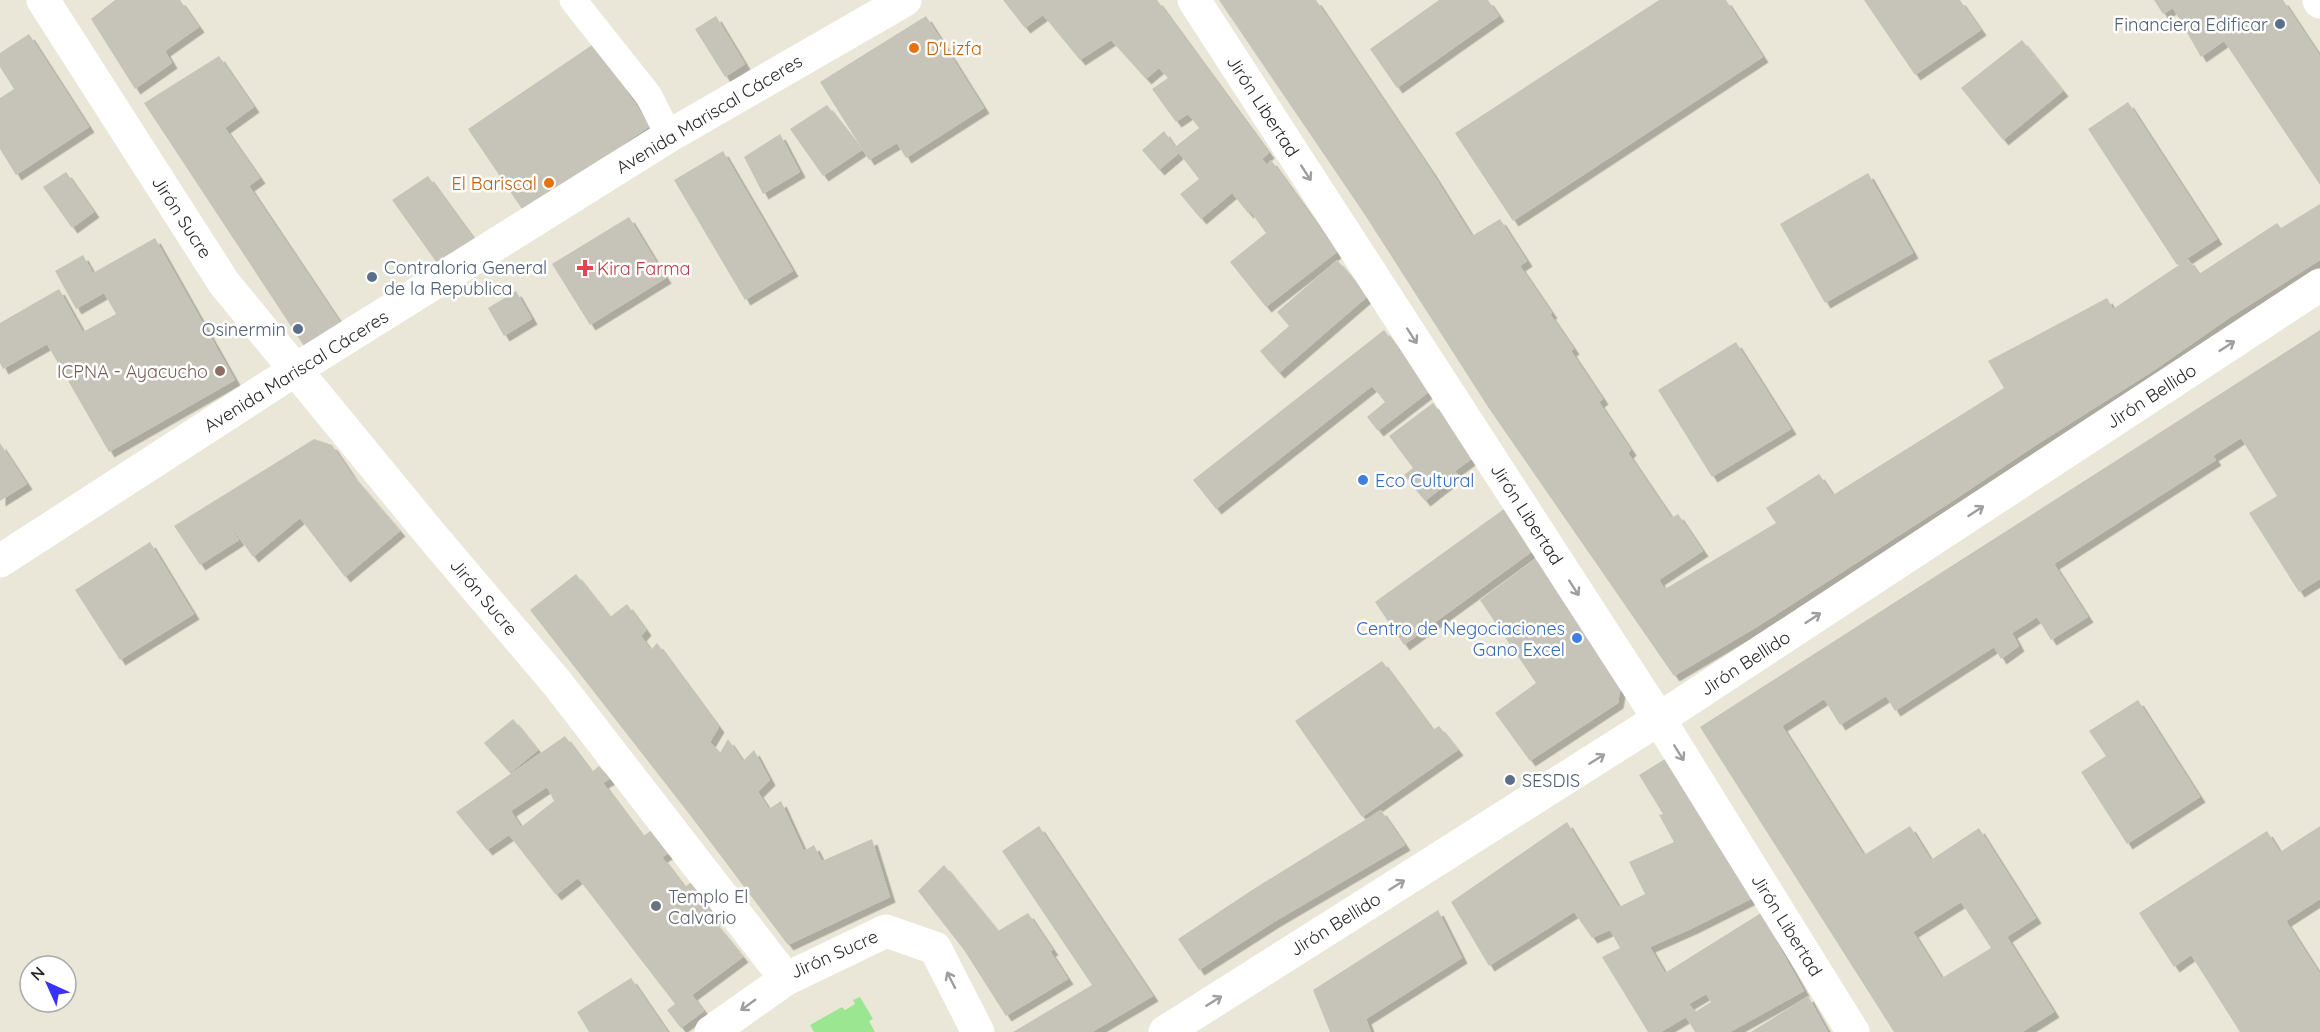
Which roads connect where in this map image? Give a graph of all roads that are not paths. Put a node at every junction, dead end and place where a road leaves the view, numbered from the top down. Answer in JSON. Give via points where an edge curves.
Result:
{"nodes":[{"id":1,"x":43,"y":0,"type":"edge"},
{"id":2,"x":573,"y":0,"type":"edge"},
{"id":3,"x":905,"y":0,"type":"edge"},
{"id":4,"x":1194,"y":0,"type":"edge"},
{"id":5,"x":669,"y":136,"type":"junction"},
{"id":6,"x":2320,"y":285,"type":"edge"},
{"id":7,"x":295,"y":370,"type":"junction"},
{"id":8,"x":0,"y":561,"type":"edge"},
{"id":9,"x":1659,"y":719,"type":"junction"},
{"id":10,"x":786,"y":979,"type":"junction"},
{"id":11,"x":711,"y":1032,"type":"edge"},
{"id":12,"x":978,"y":1032,"type":"edge"},
{"id":13,"x":1165,"y":1032,"type":"edge"},
{"id":14,"x":1853,"y":1032,"type":"edge"}],
"edges":[{"from":1,"to":7,"type":"street","name":"Jirón Sucre","via":[[224,283]]},
{"from":2,"to":5,"type":"lane","via":[[649,96]]},
{"from":3,"to":5,"type":"street","name":"Avenida Mariscal Cáceres"},
{"from":4,"to":9,"type":"street","name":"Jirón Libertad","one_way":true},
{"from":5,"to":7,"type":"street","name":"Avenida Mariscal Cáceres"},
{"from":9,"to":6,"type":"street","name":"Jirón Bellido","one_way":true},
{"from":7,"to":8,"type":"street","name":"Avenida Mariscal Cáceres"},
{"from":7,"to":10,"type":"street","name":"Jirón Sucre","via":[[557,683]]},
{"from":13,"to":9,"type":"street","name":"Jirón Bellido","one_way":true},
{"from":9,"to":14,"type":"street","name":"Jirón Libertad","one_way":true},
{"from":10,"to":11,"type":"street","one_way":true},
{"from":12,"to":10,"type":"street","name":"Jirón Sucre","one_way":true,"via":[[935,948],[886,931]]}]}
